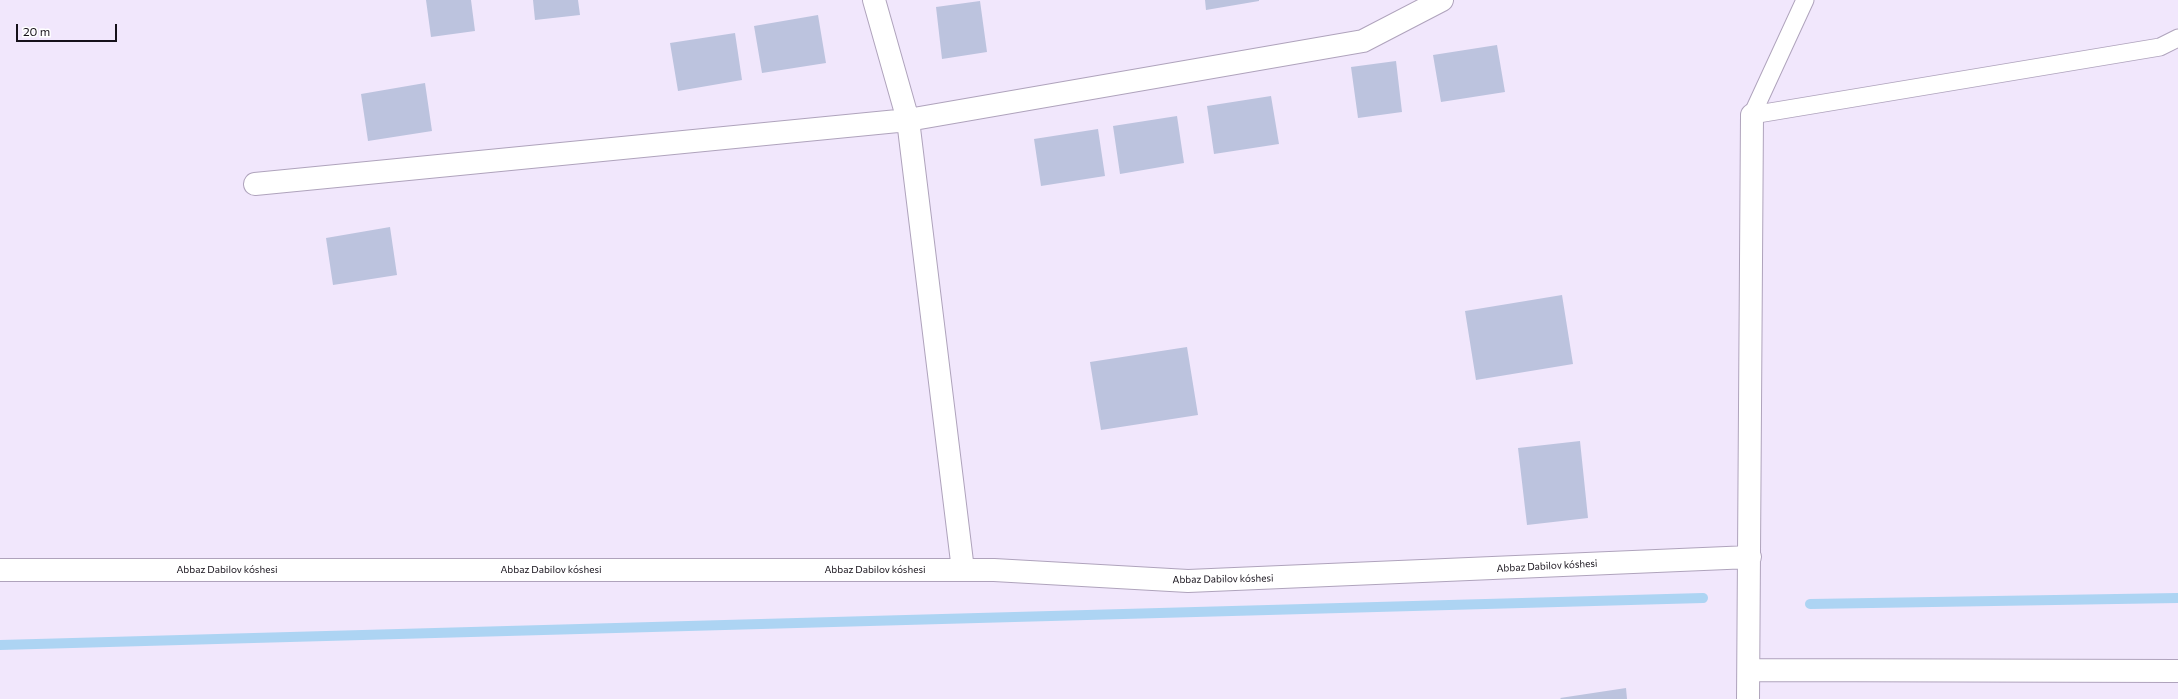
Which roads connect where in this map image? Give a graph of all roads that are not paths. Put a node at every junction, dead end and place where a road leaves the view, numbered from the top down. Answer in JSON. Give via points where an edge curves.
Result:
{"nodes":[{"id":1,"x":874,"y":0,"type":"edge"},
{"id":2,"x":1442,"y":0,"type":"edge"},
{"id":3,"x":1805,"y":0,"type":"edge"},
{"id":4,"x":2178,"y":38,"type":"edge"},
{"id":5,"x":1752,"y":115,"type":"junction"},
{"id":6,"x":908,"y":120,"type":"junction"},
{"id":7,"x":255,"y":184,"type":"dead end"},
{"id":8,"x":1750,"y":557,"type":"junction"},
{"id":9,"x":0,"y":570,"type":"edge"},
{"id":10,"x":963,"y":570,"type":"junction"},
{"id":11,"x":1749,"y":670,"type":"junction"},
{"id":12,"x":2178,"y":671,"type":"edge"},
{"id":13,"x":1748,"y":699,"type":"edge"}],
"edges":[{"from":1,"to":6,"type":"street"},
{"from":2,"to":6,"type":"street","via":[[1363,41]]},
{"from":3,"to":5,"type":"lane"},
{"from":4,"to":5,"type":"lane","via":[[2160,47]]},
{"from":5,"to":8,"type":"street"},
{"from":6,"to":7,"type":"street"},
{"from":6,"to":10,"type":"street"},
{"from":8,"to":10,"type":"street","name":"Abbaz Dabilov kóshesi","via":[[1188,581]]},
{"from":8,"to":11,"type":"street"},
{"from":9,"to":10,"type":"street","name":"Abbaz Dabilov kóshesi"},
{"from":11,"to":12,"type":"street"},
{"from":11,"to":13,"type":"street"}]}
